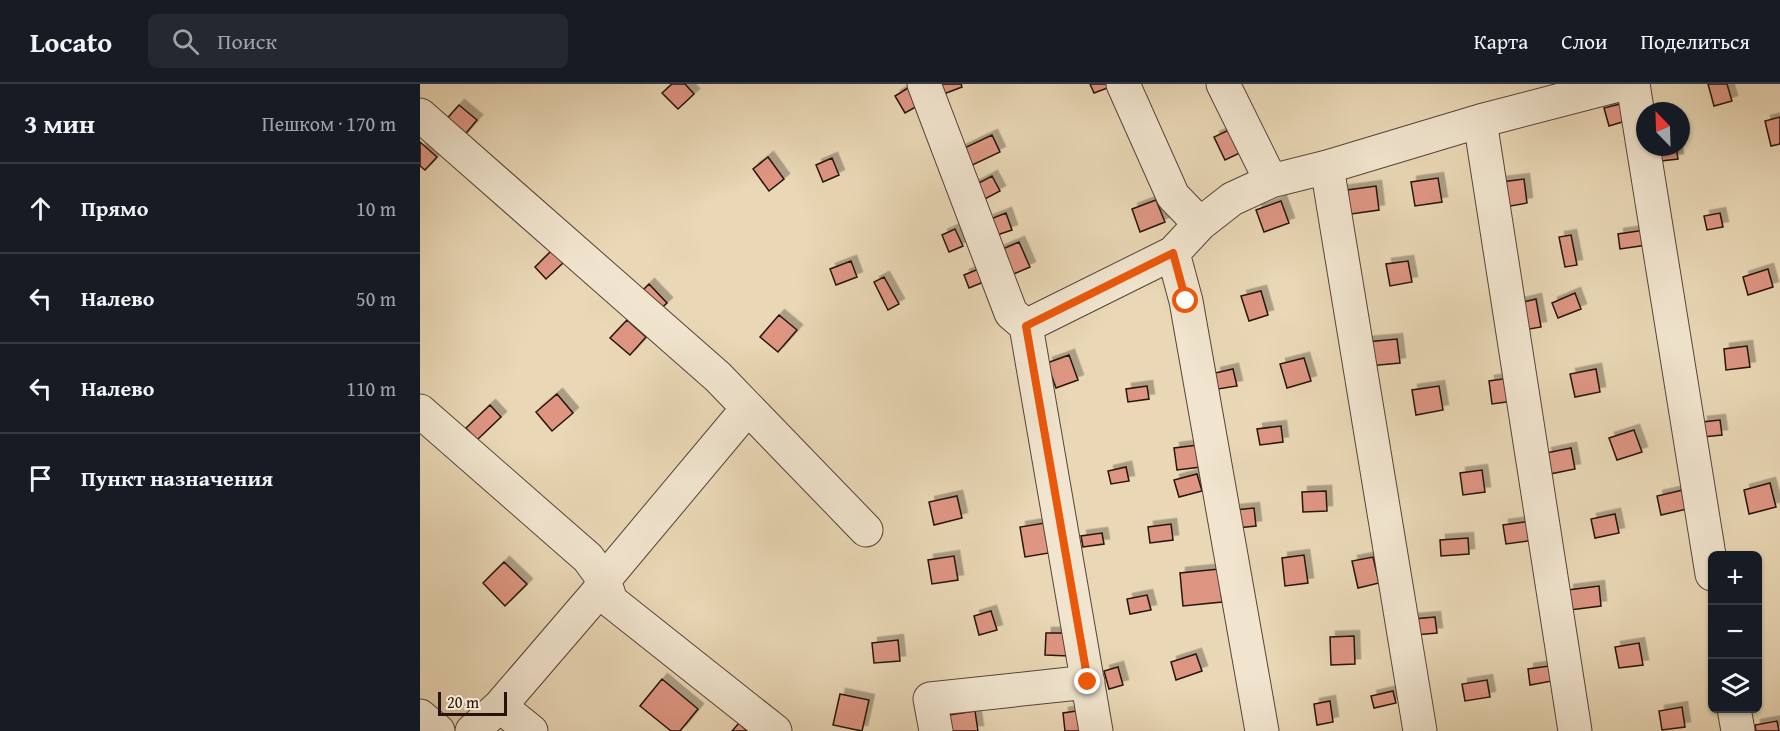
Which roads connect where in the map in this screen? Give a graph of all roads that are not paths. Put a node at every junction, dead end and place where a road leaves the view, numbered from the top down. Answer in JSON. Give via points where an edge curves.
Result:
{"nodes":[{"id":1,"x":924,"y":84,"type":"edge"},
{"id":2,"x":1123,"y":84,"type":"edge"},
{"id":3,"x":1223,"y":84,"type":"edge"},
{"id":4,"x":1622,"y":84,"type":"edge"},
{"id":5,"x":1633,"y":84,"type":"edge"},
{"id":6,"x":420,"y":115,"type":"edge"},
{"id":7,"x":1480,"y":122,"type":"junction"},
{"id":8,"x":1327,"y":167,"type":"junction"},
{"id":9,"x":1271,"y":181,"type":"junction"},
{"id":10,"x":1200,"y":224,"type":"junction"},
{"id":11,"x":1173,"y":253,"type":"junction"},
{"id":12,"x":1026,"y":326,"type":"junction"},
{"id":13,"x":748,"y":408,"type":"junction"},
{"id":14,"x":420,"y":411,"type":"edge"},
{"id":15,"x":866,"y":530,"type":"dead end"},
{"id":16,"x":1709,"y":551,"type":"edge"},
{"id":17,"x":604,"y":580,"type":"junction"},
{"id":18,"x":1088,"y":682,"type":"junction"},
{"id":19,"x":500,"y":706,"type":"junction"},
{"id":20,"x":1735,"y":713,"type":"edge"},
{"id":21,"x":420,"y":716,"type":"edge"},
{"id":22,"x":438,"y":731,"type":"edge"},
{"id":23,"x":472,"y":731,"type":"edge"},
{"id":24,"x":531,"y":731,"type":"edge"},
{"id":25,"x":775,"y":731,"type":"edge"},
{"id":26,"x":936,"y":731,"type":"edge"},
{"id":27,"x":1096,"y":731,"type":"edge"},
{"id":28,"x":1262,"y":731,"type":"edge"},
{"id":29,"x":1420,"y":731,"type":"edge"},
{"id":30,"x":1575,"y":731,"type":"edge"},
{"id":31,"x":1738,"y":731,"type":"edge"}],
"edges":[{"from":1,"to":12,"type":"street","via":[[1011,313]]},
{"from":2,"to":10,"type":"street","via":[[1173,196]]},
{"from":3,"to":9,"type":"street"},
{"from":4,"to":7,"type":"street"},
{"from":5,"to":16,"type":"street"},
{"from":6,"to":13,"type":"street","via":[[718,377]]},
{"from":7,"to":8,"type":"street"},
{"from":7,"to":30,"type":"street"},
{"from":8,"to":9,"type":"street"},
{"from":8,"to":29,"type":"street"},
{"from":9,"to":10,"type":"street","via":[[1232,200]]},
{"from":10,"to":11,"type":"street"},
{"from":11,"to":12,"type":"street"},
{"from":11,"to":28,"type":"street","via":[[1186,301]]},
{"from":12,"to":18,"type":"street"},
{"from":13,"to":15,"type":"street"},
{"from":13,"to":17,"type":"street"},
{"from":14,"to":17,"type":"street","via":[[588,558]]},
{"from":17,"to":19,"type":"street","via":[[598,592]]},
{"from":17,"to":25,"type":"street","via":[[611,601]]},
{"from":18,"to":26,"type":"street","via":[[930,699]]},
{"from":18,"to":27,"type":"street"},
{"from":19,"to":23,"type":"street"},
{"from":19,"to":24,"type":"street"},
{"from":20,"to":31,"type":"street"},
{"from":21,"to":22,"type":"street"}]}
